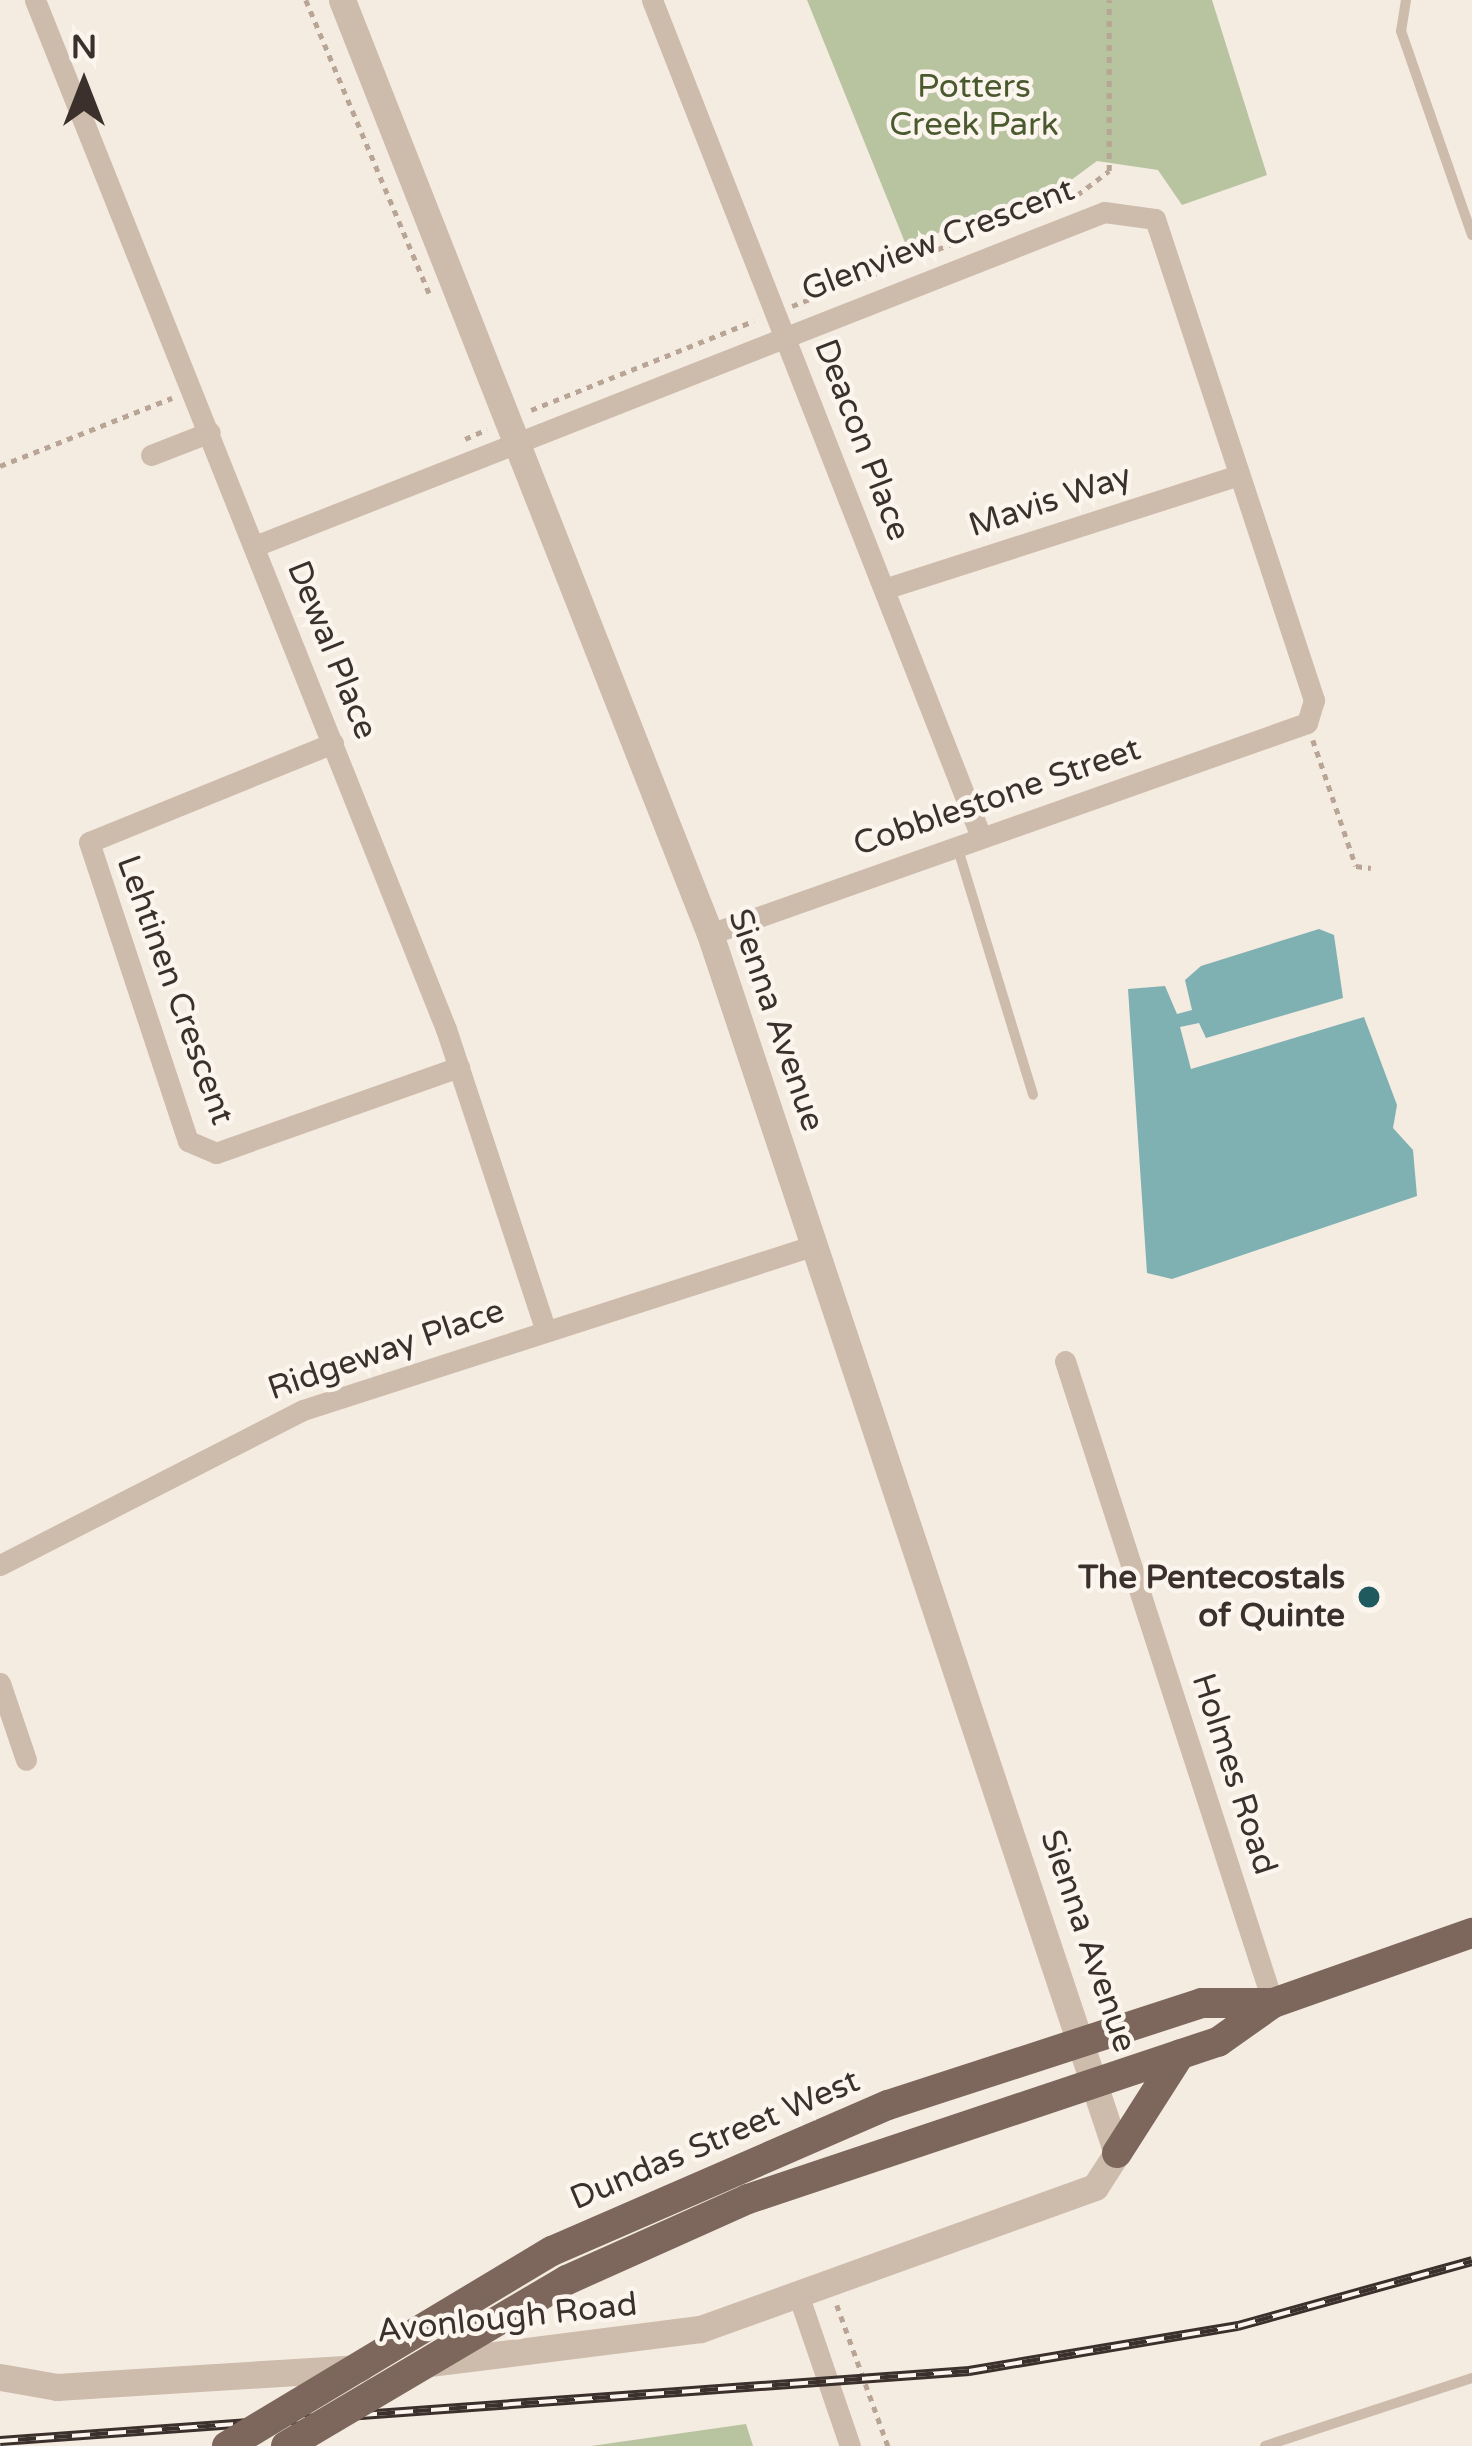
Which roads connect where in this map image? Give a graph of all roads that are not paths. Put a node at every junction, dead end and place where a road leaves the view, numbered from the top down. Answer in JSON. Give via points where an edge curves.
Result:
{"nodes":[{"id":1,"x":35,"y":0,"type":"edge"},
{"id":2,"x":342,"y":0,"type":"edge"},
{"id":3,"x":652,"y":0,"type":"edge"},
{"id":4,"x":1406,"y":0,"type":"edge"},
{"id":5,"x":1472,"y":235,"type":"edge"},
{"id":6,"x":785,"y":334,"type":"junction"},
{"id":7,"x":506,"y":429,"type":"junction"},
{"id":8,"x":210,"y":432,"type":"junction"},
{"id":9,"x":151,"y":455,"type":"dead end"},
{"id":10,"x":1237,"y":476,"type":"junction"},
{"id":11,"x":255,"y":546,"type":"junction"},
{"id":12,"x":884,"y":589,"type":"junction"},
{"id":13,"x":1307,"y":723,"type":"joint"},
{"id":14,"x":333,"y":743,"type":"junction"},
{"id":15,"x":981,"y":837,"type":"junction"},
{"id":16,"x":957,"y":846,"type":"junction"},
{"id":17,"x":710,"y":934,"type":"junction"},
{"id":18,"x":459,"y":1067,"type":"junction"},
{"id":19,"x":1033,"y":1095,"type":"dead end"},
{"id":20,"x":815,"y":1245,"type":"junction"},
{"id":21,"x":546,"y":1331,"type":"junction"},
{"id":22,"x":1065,"y":1361,"type":"dead end"},
{"id":23,"x":0,"y":1565,"type":"edge"},
{"id":24,"x":0,"y":1683,"type":"edge"},
{"id":25,"x":26,"y":1760,"type":"dead end"},
{"id":26,"x":1472,"y":1933,"type":"edge"},
{"id":27,"x":1273,"y":2003,"type":"junction"},
{"id":28,"x":1084,"y":2040,"type":"junction"},
{"id":29,"x":1180,"y":2054,"type":"junction"},
{"id":30,"x":1097,"y":2080,"type":"junction"},
{"id":31,"x":1117,"y":2153,"type":"junction"},
{"id":32,"x":799,"y":2297,"type":"junction"},
{"id":33,"x":0,"y":2377,"type":"edge"},
{"id":34,"x":1472,"y":2378,"type":"edge"},
{"id":35,"x":227,"y":2446,"type":"edge"},
{"id":36,"x":286,"y":2446,"type":"edge"},
{"id":37,"x":850,"y":2446,"type":"edge"},
{"id":38,"x":1265,"y":2446,"type":"edge"}],
"edges":[{"from":1,"to":8,"type":"street","name":"Dewal Place"},
{"from":2,"to":7,"type":"street","name":"Sienna Avenue"},
{"from":3,"to":6,"type":"street","name":"Deacon Place"},
{"from":4,"to":5,"type":"lane","via":[[1401,31]]},
{"from":6,"to":7,"type":"street","name":"Glenview Crescent"},
{"from":6,"to":10,"type":"street","name":"Glenview Crescent","via":[[1104,212],[1155,219]]},
{"from":6,"to":12,"type":"street","name":"Deacon Place"},
{"from":7,"to":11,"type":"street","name":"Glenview Crescent"},
{"from":7,"to":17,"type":"street","name":"Sienna Avenue"},
{"from":8,"to":9,"type":"street"},
{"from":8,"to":11,"type":"street","name":"Dewal Place"},
{"from":10,"to":12,"type":"street","name":"Mavis Way"},
{"from":10,"to":13,"type":"street","name":"Glenview Crescent","via":[[1314,700]]},
{"from":11,"to":14,"type":"street","name":"Dewal Place"},
{"from":12,"to":15,"type":"street","name":"Deacon Place"},
{"from":13,"to":15,"type":"street","name":"Cobblestone Street"},
{"from":14,"to":18,"type":"street","name":"Dewal Place"},
{"from":14,"to":18,"type":"street","name":"Lehtinen Crescent","via":[[89,842],[188,1141],[215,1153]]},
{"from":15,"to":16,"type":"street","name":"Cobblestone Street"},
{"from":16,"to":17,"type":"street","name":"Cobblestone Street"},
{"from":16,"to":19,"type":"lane"},
{"from":17,"to":20,"type":"street","name":"Sienna Avenue"},
{"from":18,"to":21,"type":"street","name":"Dewal Place"},
{"from":20,"to":21,"type":"street","name":"Ridgeway Place"},
{"from":20,"to":28,"type":"street","name":"Sienna Avenue"},
{"from":21,"to":23,"type":"street","name":"Ridgeway Place","via":[[273,1423],[75,1536]]},
{"from":22,"to":27,"type":"street","name":"Holmes Road"},
{"from":24,"to":25,"type":"street"},
{"from":26,"to":27,"type":"main road","name":"Dundas Street West"},
{"from":27,"to":28,"type":"main road","name":"Dundas Street West","via":[[1202,2002]]},
{"from":27,"to":29,"type":"main road","name":"Dundas Street West"},
{"from":28,"to":30,"type":"street","name":"Sienna Avenue"},
{"from":28,"to":35,"type":"main road","name":"Dundas Street West","bridge":true,"via":[[780,2145],[552,2251]]},
{"from":29,"to":30,"type":"main road","name":"Dundas Street West"},
{"from":29,"to":31,"type":"main road"},
{"from":30,"to":31,"type":"street"},
{"from":30,"to":36,"type":"main road","name":"Dundas Street West","bridge":true,"via":[[748,2199],[567,2280]]},
{"from":31,"to":32,"type":"street","name":"Avonlough Road","via":[[1095,2187]]},
{"from":32,"to":33,"type":"street","name":"Avonlough Road","via":[[574,2353],[57,2387]]},
{"from":32,"to":37,"type":"street"},
{"from":34,"to":38,"type":"lane"}]}
